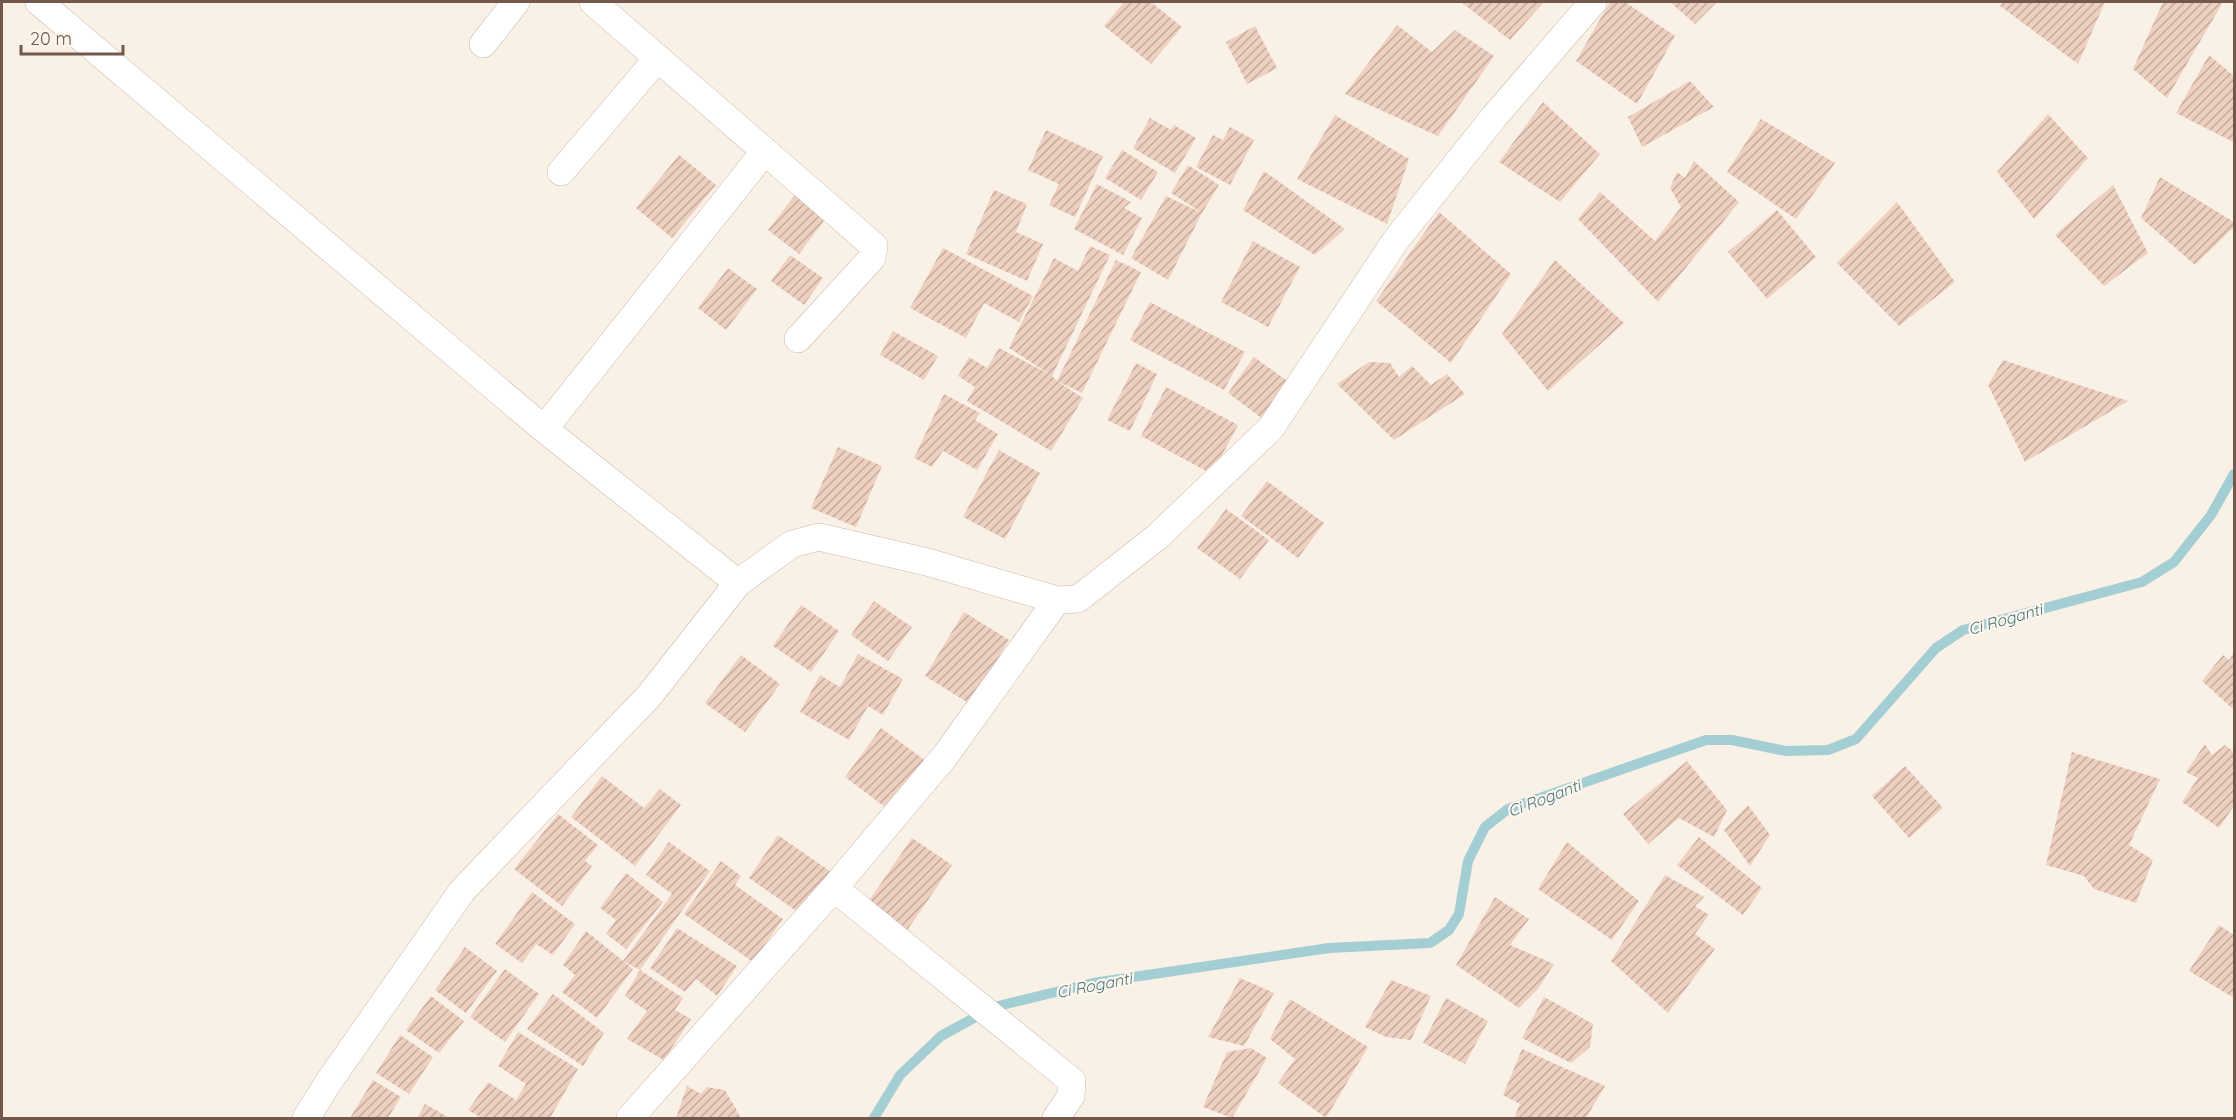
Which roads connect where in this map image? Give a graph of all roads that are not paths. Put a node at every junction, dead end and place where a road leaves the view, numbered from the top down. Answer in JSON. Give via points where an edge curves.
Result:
{"nodes":[{"id":1,"x":39,"y":2,"type":"edge"},
{"id":2,"x":516,"y":2,"type":"edge"},
{"id":3,"x":593,"y":2,"type":"edge"},
{"id":4,"x":1593,"y":2,"type":"edge"},
{"id":5,"x":483,"y":44,"type":"dead end"},
{"id":6,"x":658,"y":58,"type":"junction"},
{"id":7,"x":765,"y":151,"type":"junction"},
{"id":8,"x":561,"y":171,"type":"dead end"},
{"id":9,"x":798,"y":339,"type":"dead end"},
{"id":10,"x":544,"y":429,"type":"junction"},
{"id":11,"x":738,"y":583,"type":"junction"},
{"id":12,"x":1057,"y":600,"type":"junction"},
{"id":13,"x":834,"y":888,"type":"junction"},
{"id":14,"x":306,"y":1119,"type":"edge"},
{"id":15,"x":630,"y":1119,"type":"edge"},
{"id":16,"x":1056,"y":1119,"type":"edge"}],
"edges":[{"from":1,"to":10,"type":"street"},
{"from":2,"to":5,"type":"street"},
{"from":3,"to":6,"type":"street"},
{"from":4,"to":12,"type":"street","via":[[1396,240],[1271,428],[1157,537],[1078,599]]},
{"from":6,"to":7,"type":"street"},
{"from":6,"to":8,"type":"street"},
{"from":7,"to":9,"type":"street","via":[[874,246],[872,258]]},
{"from":7,"to":10,"type":"street"},
{"from":10,"to":11,"type":"street"},
{"from":11,"to":12,"type":"street","via":[[792,544],[819,537],[927,562]]},
{"from":11,"to":14,"type":"street","via":[[649,696],[462,891]]},
{"from":12,"to":13,"type":"street","via":[[945,756]]},
{"from":13,"to":15,"type":"street"},
{"from":13,"to":16,"type":"street","via":[[1072,1081],[1071,1096]]}]}
